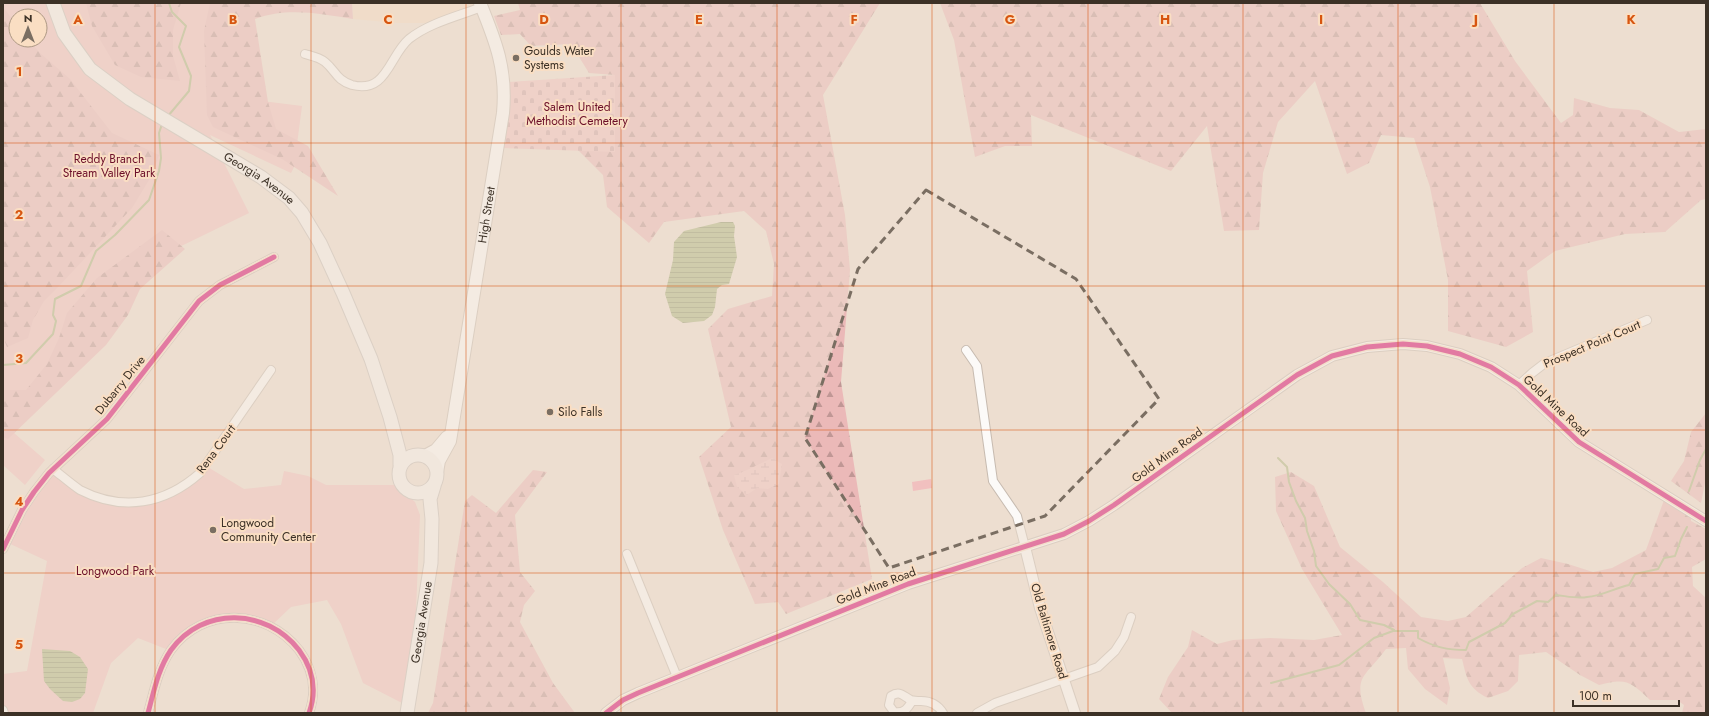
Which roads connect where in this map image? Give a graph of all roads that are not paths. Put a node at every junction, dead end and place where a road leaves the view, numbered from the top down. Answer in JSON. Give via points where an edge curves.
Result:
{"nodes":[{"id":1,"x":53,"y":3,"type":"edge"},
{"id":2,"x":481,"y":5,"type":"edge"},
{"id":3,"x":305,"y":54,"type":"dead end"},
{"id":4,"x":274,"y":257,"type":"dead end"},
{"id":5,"x":1647,"y":320,"type":"dead end"},
{"id":6,"x":966,"y":350,"type":"dead end"},
{"id":7,"x":271,"y":370,"type":"dead end"},
{"id":8,"x":1519,"y":385,"type":"junction"},
{"id":9,"x":390,"y":417,"type":"junction"},
{"id":10,"x":452,"y":429,"type":"junction"},
{"id":11,"x":420,"y":456,"type":"junction"},
{"id":12,"x":400,"y":466,"type":"junction"},
{"id":13,"x":53,"y":469,"type":"junction"},
{"id":14,"x":437,"y":472,"type":"junction"},
{"id":15,"x":434,"y":486,"type":"junction"},
{"id":16,"x":418,"y":494,"type":"junction"},
{"id":17,"x":1706,"y":521,"type":"edge"},
{"id":18,"x":432,"y":532,"type":"junction"},
{"id":19,"x":1025,"y":547,"type":"junction"},
{"id":20,"x":3,"y":549,"type":"edge"},
{"id":21,"x":627,"y":554,"type":"dead end"},
{"id":22,"x":1131,"y":617,"type":"dead end"},
{"id":23,"x":677,"y":677,"type":"junction"},
{"id":24,"x":1064,"y":679,"type":"junction"},
{"id":25,"x":912,"y":701,"type":"dead end"},
{"id":26,"x":3,"y":710,"type":"edge"},
{"id":27,"x":4,"y":713,"type":"edge"},
{"id":28,"x":148,"y":713,"type":"edge"},
{"id":29,"x":308,"y":713,"type":"edge"},
{"id":30,"x":407,"y":713,"type":"edge"},
{"id":31,"x":606,"y":713,"type":"edge"},
{"id":32,"x":943,"y":713,"type":"edge"},
{"id":33,"x":977,"y":713,"type":"edge"},
{"id":34,"x":1075,"y":713,"type":"edge"}],
"edges":[{"from":1,"to":9,"type":"main road","name":"Georgia Avenue","via":[[64,33],[90,69],[110,85],[275,187],[302,213],[320,243],[343,293],[371,359]]},
{"from":2,"to":3,"type":"street","via":[[430,26],[408,40],[378,82],[370,86],[352,85],[335,75],[325,62]]},
{"from":2,"to":10,"type":"main road","name":"High Street","via":[[502,66],[504,104]]},
{"from":4,"to":13,"type":"street","name":"Dubarry Drive","via":[[220,285],[199,302],[107,419]]},
{"from":5,"to":8,"type":"street","name":"Prospect Point Court","via":[[1545,363]]},
{"from":6,"to":19,"type":"street","via":[[977,366],[993,481],[1017,516]]},
{"from":7,"to":13,"type":"street","name":"Rena Court","via":[[203,469],[187,484],[170,494],[143,502],[123,503],[105,500],[80,489]]},
{"from":8,"to":17,"type":"street","name":"Gold Mine Road","via":[[1579,442]]},
{"from":8,"to":19,"type":"street","name":"Gold Mine Road","via":[[1482,362],[1435,347],[1403,344],[1336,355],[1297,374],[1101,514],[1064,534]]},
{"from":9,"to":11,"type":"main road","name":"Georgia Avenue","via":[[404,444]]},
{"from":9,"to":12,"type":"main road","name":"Georgia Avenue","via":[[400,454]]},
{"from":10,"to":11,"type":"main road","name":"High Street","via":[[436,450]]},
{"from":10,"to":14,"type":"main road","name":"High Street","via":[[450,441],[439,461]]},
{"from":11,"to":12,"type":"main road","via":[[408,457]]},
{"from":11,"to":14,"type":"main road","via":[[434,463]]},
{"from":12,"to":16,"type":"main road","via":[[400,482],[407,491]]},
{"from":13,"to":20,"type":"street","name":"Dubarry Drive","via":[[22,510]]},
{"from":14,"to":15,"type":"main road"},
{"from":15,"to":16,"type":"main road"},
{"from":15,"to":18,"type":"main road","name":"Georgia Avenue","via":[[430,499]]},
{"from":16,"to":18,"type":"main road","name":"Georgia Avenue"},
{"from":18,"to":30,"type":"main road","name":"Georgia Avenue","via":[[430,570]]},
{"from":19,"to":23,"type":"street","name":"Gold Mine Road","via":[[893,589]]},
{"from":19,"to":24,"type":"street","name":"Old Baltimore Road","via":[[1040,608]]},
{"from":21,"to":23,"type":"street"},
{"from":22,"to":24,"type":"street","via":[[1116,651],[1098,666]]},
{"from":23,"to":31,"type":"street","name":"Gold Mine Road","via":[[630,696]]},
{"from":24,"to":33,"type":"street","via":[[995,703]]},
{"from":24,"to":34,"type":"street","name":"Old Baltimore Road"},
{"from":25,"to":32,"type":"street","via":[[928,701],[940,708]]},
{"from":26,"to":27,"type":"street"},
{"from":28,"to":29,"type":"street","via":[[160,669],[182,637],[201,624],[220,618],[241,618],[262,622],[278,630],[291,640],[304,658],[313,679],[313,694]]}]}
